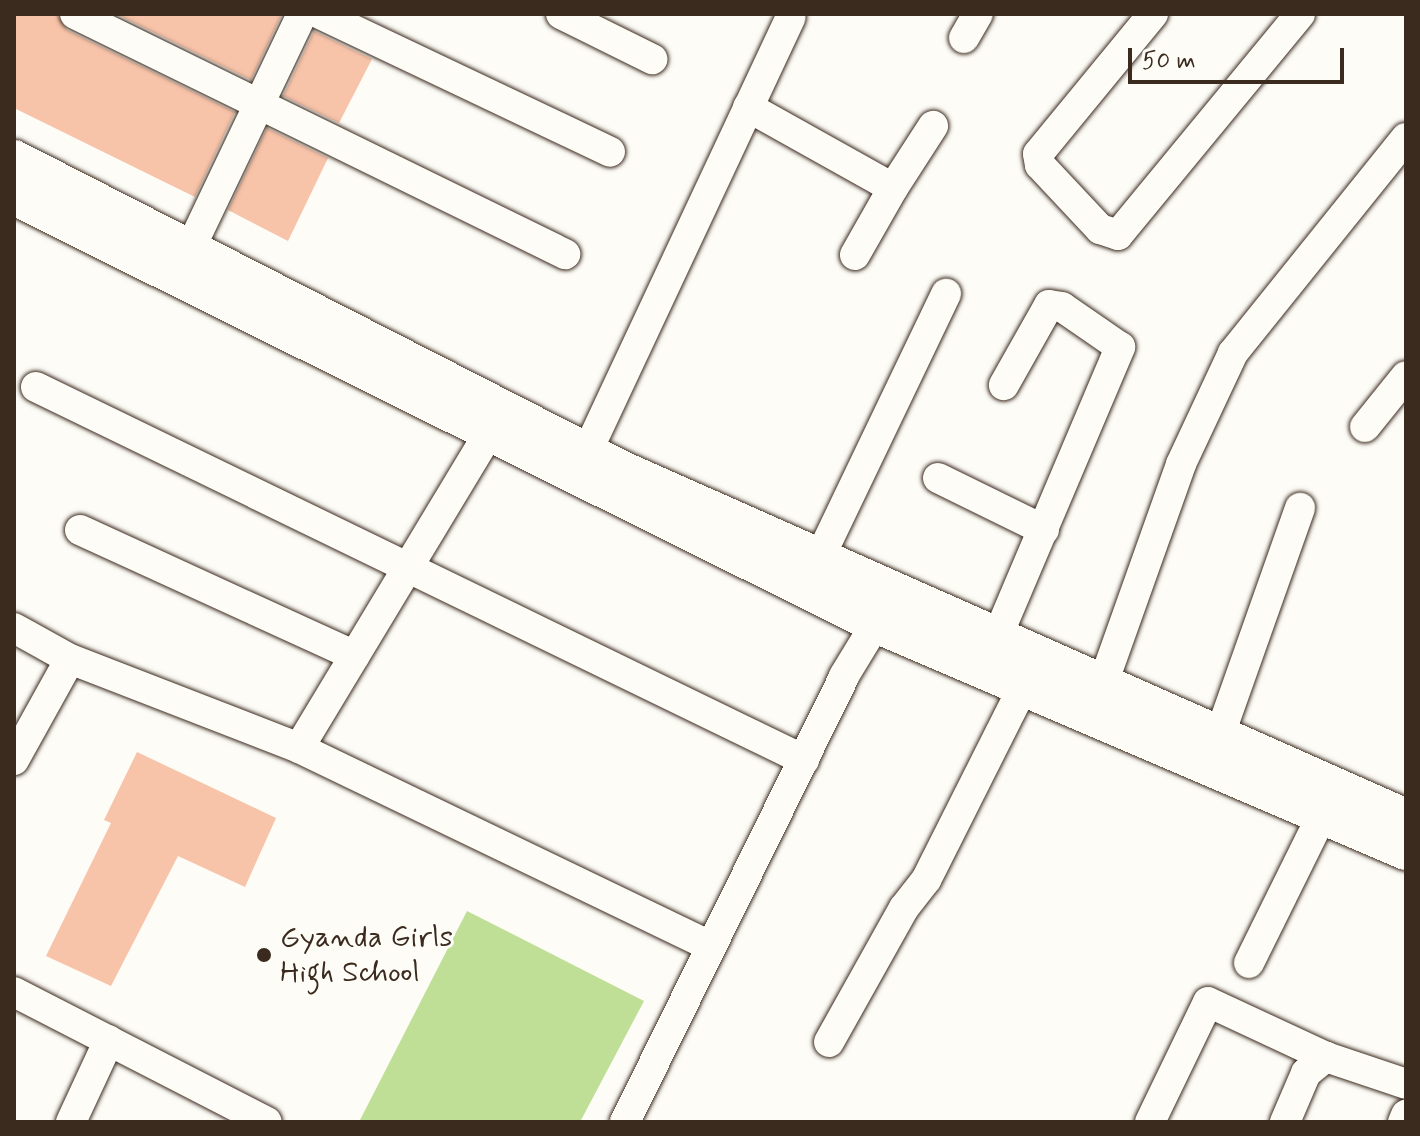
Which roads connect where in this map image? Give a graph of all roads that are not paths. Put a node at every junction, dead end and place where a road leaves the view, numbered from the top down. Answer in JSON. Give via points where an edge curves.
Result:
{"nodes":[{"id":1,"x":75,"y":14,"type":"edge"},
{"id":2,"x":302,"y":14,"type":"edge"},
{"id":3,"x":320,"y":14,"type":"edge"},
{"id":4,"x":561,"y":14,"type":"edge"},
{"id":5,"x":1153,"y":14,"type":"edge"},
{"id":6,"x":1300,"y":14,"type":"edge"},
{"id":7,"x":791,"y":17,"type":"dead end"},
{"id":8,"x":652,"y":59,"type":"dead end"},
{"id":9,"x":259,"y":102,"type":"junction"},
{"id":10,"x":748,"y":107,"type":"junction"},
{"id":11,"x":933,"y":126,"type":"dead end"},
{"id":12,"x":1405,"y":140,"type":"edge"},
{"id":13,"x":610,"y":152,"type":"dead end"},
{"id":14,"x":14,"y":159,"type":"edge"},
{"id":15,"x":893,"y":188,"type":"junction"},
{"id":16,"x":14,"y":196,"type":"edge"},
{"id":17,"x":190,"y":249,"type":"junction"},
{"id":18,"x":565,"y":254,"type":"dead end"},
{"id":19,"x":855,"y":255,"type":"dead end"},
{"id":20,"x":946,"y":294,"type":"dead end"},
{"id":21,"x":1406,"y":376,"type":"edge"},
{"id":22,"x":1004,"y":385,"type":"dead end"},
{"id":23,"x":36,"y":387,"type":"dead end"},
{"id":24,"x":1365,"y":427,"type":"dead end"},
{"id":25,"x":489,"y":433,"type":"junction"},
{"id":26,"x":587,"y":452,"type":"junction"},
{"id":27,"x":938,"y":478,"type":"dead end"},
{"id":28,"x":1300,"y":508,"type":"dead end"},
{"id":29,"x":80,"y":530,"type":"dead end"},
{"id":30,"x":1044,"y":530,"type":"junction"},
{"id":31,"x":820,"y":557,"type":"junction"},
{"id":32,"x":406,"y":571,"type":"junction"},
{"id":33,"x":896,"y":591,"type":"junction"},
{"id":34,"x":876,"y":624,"type":"junction"},
{"id":35,"x":14,"y":628,"type":"edge"},
{"id":36,"x":998,"y":635,"type":"junction"},
{"id":37,"x":355,"y":656,"type":"junction"},
{"id":38,"x":70,"y":659,"type":"junction"},
{"id":39,"x":1102,"y":680,"type":"junction"},
{"id":40,"x":1023,"y":687,"type":"junction"},
{"id":41,"x":1092,"y":717,"type":"junction"},
{"id":42,"x":1220,"y":734,"type":"junction"},
{"id":43,"x":299,"y":748,"type":"junction"},
{"id":44,"x":14,"y":760,"type":"edge"},
{"id":45,"x":803,"y":761,"type":"junction"},
{"id":46,"x":1322,"y":815,"type":"junction"},
{"id":47,"x":1406,"y":818,"type":"edge"},
{"id":48,"x":1406,"y":851,"type":"edge"},
{"id":49,"x":711,"y":946,"type":"junction"},
{"id":50,"x":1249,"y":963,"type":"dead end"},
{"id":51,"x":14,"y":992,"type":"edge"},
{"id":52,"x":109,"y":1040,"type":"junction"},
{"id":53,"x":829,"y":1042,"type":"dead end"},
{"id":54,"x":1326,"y":1057,"type":"junction"},
{"id":55,"x":1406,"y":1084,"type":"edge"},
{"id":56,"x":1406,"y":1115,"type":"edge"},
{"id":57,"x":71,"y":1122,"type":"edge"},
{"id":58,"x":267,"y":1122,"type":"edge"},
{"id":59,"x":625,"y":1122,"type":"edge"},
{"id":60,"x":1150,"y":1122,"type":"edge"},
{"id":61,"x":1285,"y":1122,"type":"edge"},
{"id":62,"x":1403,"y":1122,"type":"edge"}],
"edges":[{"from":1,"to":9,"type":"street"},
{"from":2,"to":9,"type":"street"},
{"from":3,"to":13,"type":"street"},
{"from":4,"to":8,"type":"street"},
{"from":5,"to":6,"type":"street","via":[[1038,154],[1040,165],[1100,229],[1118,235]]},
{"from":7,"to":10,"type":"street"},
{"from":9,"to":17,"type":"street"},
{"from":9,"to":18,"type":"street"},
{"from":10,"to":15,"type":"street"},
{"from":10,"to":26,"type":"street"},
{"from":11,"to":15,"type":"street"},
{"from":12,"to":39,"type":"street","via":[[1233,353],[1181,464]]},
{"from":14,"to":17,"type":"main road"},
{"from":15,"to":19,"type":"street"},
{"from":16,"to":25,"type":"main road"},
{"from":17,"to":26,"type":"main road"},
{"from":20,"to":31,"type":"street"},
{"from":21,"to":24,"type":"street"},
{"from":22,"to":30,"type":"street","via":[[1049,305],[1120,347]]},
{"from":23,"to":32,"type":"street"},
{"from":25,"to":32,"type":"street"},
{"from":25,"to":34,"type":"main road"},
{"from":26,"to":31,"type":"main road"},
{"from":27,"to":30,"type":"street"},
{"from":28,"to":42,"type":"street"},
{"from":29,"to":37,"type":"street"},
{"from":30,"to":36,"type":"street"},
{"from":31,"to":33,"type":"main road"},
{"from":32,"to":37,"type":"street"},
{"from":32,"to":45,"type":"street"},
{"from":33,"to":34,"type":"street"},
{"from":33,"to":36,"type":"main road"},
{"from":34,"to":40,"type":"main road"},
{"from":34,"to":45,"type":"street"},
{"from":35,"to":38,"type":"street"},
{"from":36,"to":39,"type":"main road"},
{"from":37,"to":43,"type":"street"},
{"from":38,"to":43,"type":"street"},
{"from":38,"to":44,"type":"street"},
{"from":39,"to":41,"type":"street"},
{"from":39,"to":42,"type":"main road"},
{"from":40,"to":41,"type":"main road"},
{"from":40,"to":53,"type":"street","via":[[926,880],[904,908]]},
{"from":41,"to":46,"type":"main road"},
{"from":42,"to":47,"type":"main road"},
{"from":43,"to":49,"type":"street"},
{"from":45,"to":49,"type":"street"},
{"from":46,"to":48,"type":"main road"},
{"from":46,"to":50,"type":"street"},
{"from":49,"to":59,"type":"street"},
{"from":51,"to":52,"type":"street"},
{"from":52,"to":57,"type":"street"},
{"from":52,"to":58,"type":"street"},
{"from":54,"to":55,"type":"street"},
{"from":54,"to":60,"type":"street","via":[[1208,1002]]},
{"from":54,"to":61,"type":"street","via":[[1306,1073]]},
{"from":56,"to":62,"type":"street"}]}
